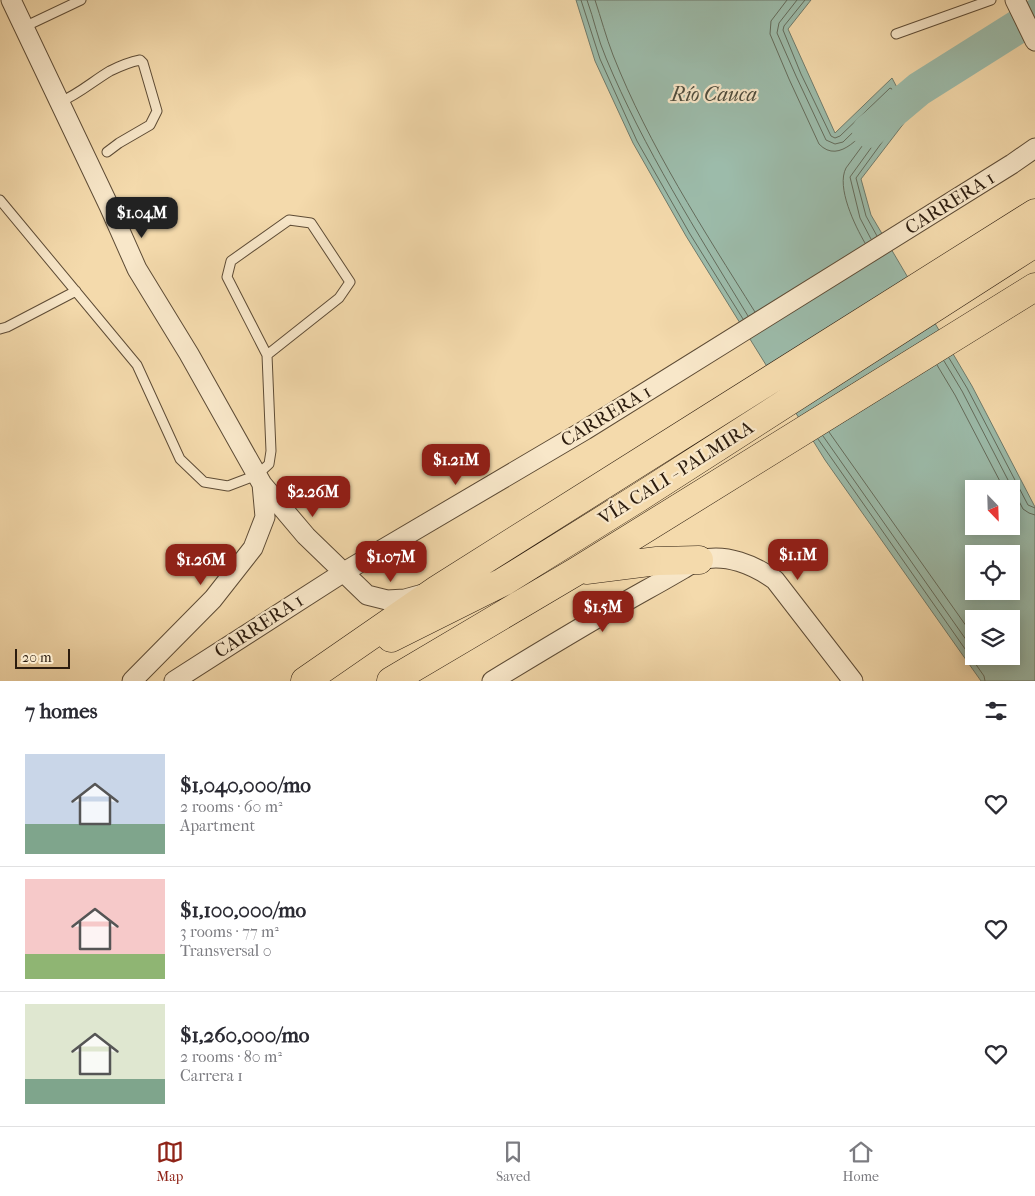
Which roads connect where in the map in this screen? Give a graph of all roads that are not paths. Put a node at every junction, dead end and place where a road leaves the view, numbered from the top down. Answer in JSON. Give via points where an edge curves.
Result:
{"nodes":[{"id":1,"x":11,"y":0,"type":"edge"},
{"id":2,"x":81,"y":0,"type":"edge"},
{"id":3,"x":991,"y":0,"type":"edge"},
{"id":4,"x":1015,"y":0,"type":"edge"},
{"id":5,"x":24,"y":27,"type":"junction"},
{"id":6,"x":896,"y":34,"type":"dead end"},
{"id":7,"x":1035,"y":41,"type":"edge"},
{"id":8,"x":60,"y":102,"type":"junction"},
{"id":9,"x":1035,"y":148,"type":"edge"},
{"id":10,"x":107,"y":152,"type":"dead end"},
{"id":11,"x":0,"y":200,"type":"edge"},
{"id":12,"x":1035,"y":213,"type":"edge"},
{"id":13,"x":1035,"y":243,"type":"edge"},
{"id":14,"x":1035,"y":287,"type":"edge"},
{"id":15,"x":76,"y":291,"type":"junction"},
{"id":16,"x":0,"y":329,"type":"edge"},
{"id":17,"x":267,"y":355,"type":"junction"},
{"id":18,"x":260,"y":480,"type":"junction"},
{"id":19,"x":699,"y":560,"type":"junction"},
{"id":20,"x":577,"y":571,"type":"junction"},
{"id":21,"x":344,"y":572,"type":"junction"},
{"id":22,"x":438,"y":590,"type":"junction"},
{"id":23,"x":132,"y":681,"type":"edge"},
{"id":24,"x":174,"y":681,"type":"edge"},
{"id":25,"x":305,"y":681,"type":"edge"},
{"id":26,"x":391,"y":681,"type":"edge"},
{"id":27,"x":492,"y":681,"type":"edge"},
{"id":28,"x":853,"y":681,"type":"edge"}],
"edges":[{"from":1,"to":5,"type":"street"},
{"from":2,"to":5,"type":"lane"},
{"from":3,"to":6,"type":"lane"},
{"from":4,"to":7,"type":"street"},
{"from":5,"to":8,"type":"street"},
{"from":8,"to":10,"type":"lane","via":[[110,71],[140,60],[143,63],[157,111],[150,125]]},
{"from":8,"to":18,"type":"street","via":[[142,277]]},
{"from":9,"to":21,"type":"street","name":"CARRERA 1","via":[[585,430]]},
{"from":11,"to":15,"type":"lane"},
{"from":12,"to":22,"type":"highway"},
{"from":13,"to":25,"type":"highway","name":"VÍA CALI - PALMIRA","via":[[503,582]]},
{"from":14,"to":20,"type":"highway","name":"VÍA CALI - PALMIRA"},
{"from":15,"to":16,"type":"lane"},
{"from":15,"to":18,"type":"lane","via":[[137,365],[180,459],[204,482],[228,486]]},
{"from":17,"to":17,"type":"lane","via":[[227,276],[231,261],[289,220],[311,223],[350,282],[340,298]]},
{"from":17,"to":18,"type":"lane","via":[[271,451],[269,464]]},
{"from":18,"to":21,"type":"street","via":[[306,536]]},
{"from":18,"to":23,"type":"street","via":[[265,517],[253,548],[213,599]]},
{"from":19,"to":20,"type":"highway","via":[[657,561]]},
{"from":19,"to":27,"type":"street"},
{"from":19,"to":28,"type":"street","via":[[736,561],[775,580]]},
{"from":20,"to":26,"type":"highway","name":"VÍA CALI - PALMIRA"},
{"from":21,"to":22,"type":"street","via":[[367,595],[387,600]]},
{"from":21,"to":24,"type":"street","name":"CARRERA 1"},
{"from":22,"to":25,"type":"highway"}]}
